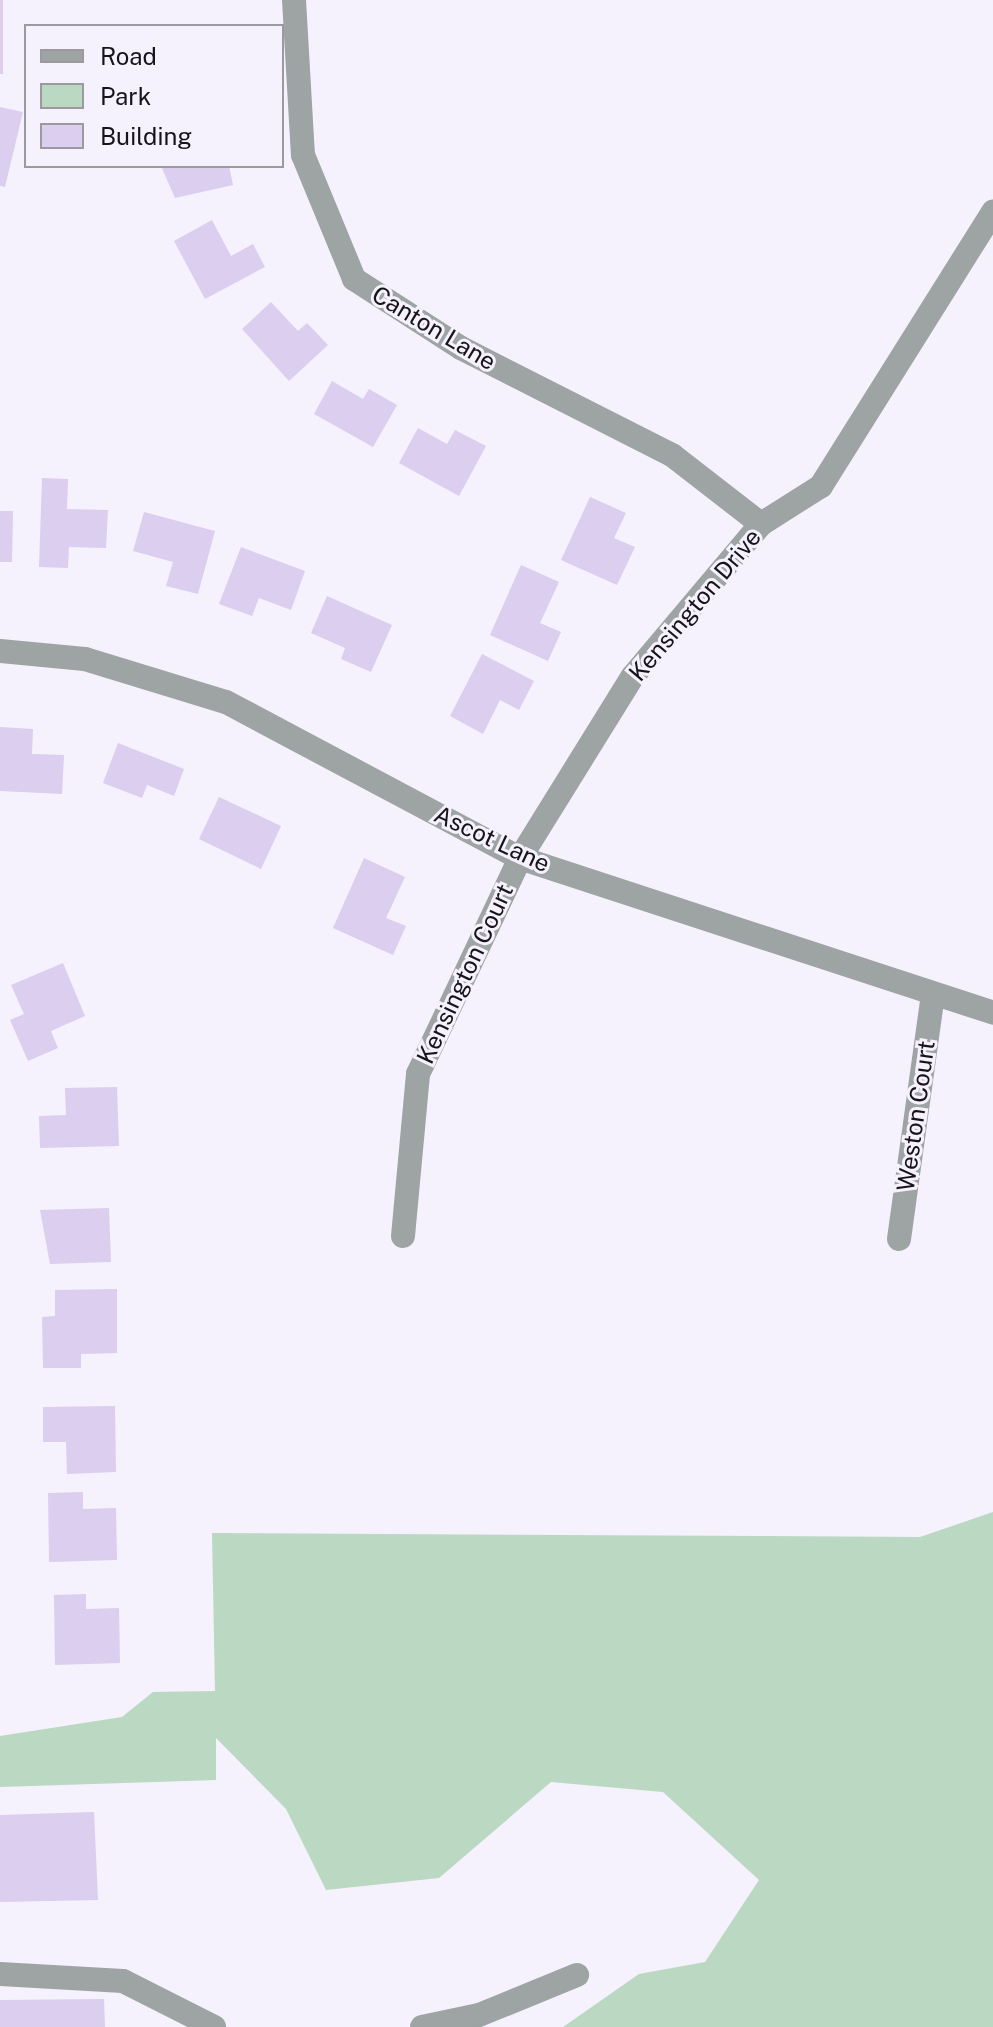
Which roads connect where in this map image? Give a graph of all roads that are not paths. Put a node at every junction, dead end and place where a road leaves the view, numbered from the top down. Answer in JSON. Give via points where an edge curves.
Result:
{"nodes":[{"id":1,"x":294,"y":0,"type":"edge"},
{"id":2,"x":993,"y":212,"type":"edge"},
{"id":3,"x":761,"y":524,"type":"junction"},
{"id":4,"x":0,"y":651,"type":"edge"},
{"id":5,"x":520,"y":858,"type":"junction"},
{"id":6,"x":933,"y":994,"type":"junction"},
{"id":7,"x":993,"y":1013,"type":"edge"},
{"id":8,"x":403,"y":1236,"type":"dead end"},
{"id":9,"x":899,"y":1239,"type":"dead end"},
{"id":10,"x":0,"y":1974,"type":"edge"},
{"id":11,"x":577,"y":1975,"type":"dead end"},
{"id":12,"x":214,"y":2027,"type":"edge"},
{"id":13,"x":422,"y":2027,"type":"edge"}],
"edges":[{"from":1,"to":3,"type":"street","name":"Canton Lane","via":[[303,155],[354,279],[461,348],[672,455]]},
{"from":2,"to":3,"type":"street","name":"Kensington Drive","via":[[821,486]]},
{"from":3,"to":5,"type":"street","name":"Kensington Drive","via":[[633,676]]},
{"from":4,"to":5,"type":"street","name":"Ascot Lane","via":[[85,659],[226,702]]},
{"from":5,"to":6,"type":"street","name":"Ascot Lane"},
{"from":5,"to":8,"type":"street","name":"Kensington Court","via":[[418,1074]]},
{"from":6,"to":7,"type":"street","name":"Ascot Lane"},
{"from":6,"to":9,"type":"street","name":"Weston Court"},
{"from":10,"to":12,"type":"street","via":[[123,1981]]},
{"from":11,"to":13,"type":"street","via":[[479,2015]]}]}
